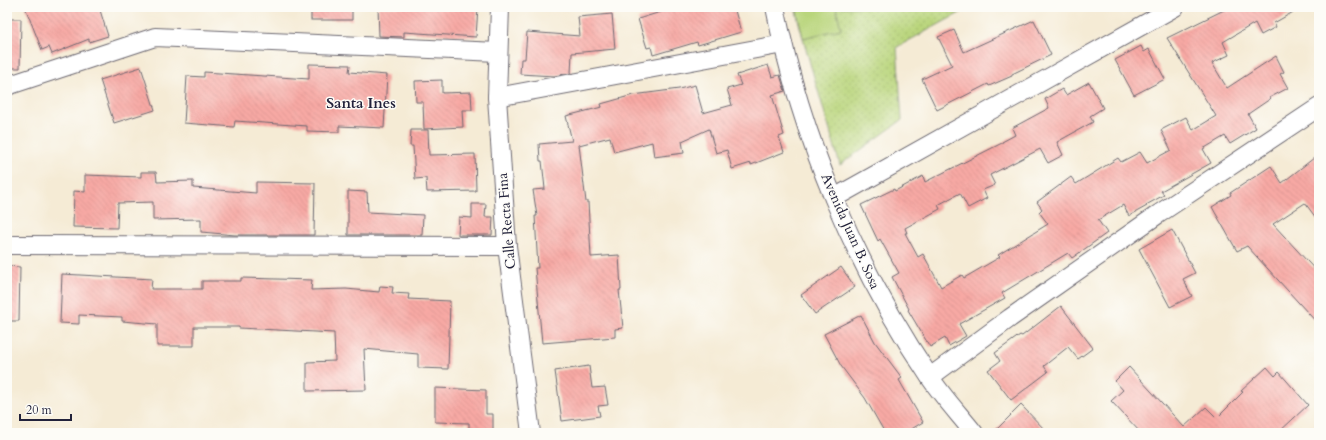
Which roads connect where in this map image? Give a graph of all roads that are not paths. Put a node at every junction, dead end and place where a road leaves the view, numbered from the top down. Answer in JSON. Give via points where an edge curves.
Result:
{"nodes":[{"id":1,"x":500,"y":7,"type":"edge"},
{"id":2,"x":775,"y":7,"type":"edge"},
{"id":3,"x":1174,"y":7,"type":"edge"},
{"id":4,"x":782,"y":44,"type":"junction"},
{"id":5,"x":498,"y":52,"type":"junction"},
{"id":6,"x":7,"y":86,"type":"edge"},
{"id":7,"x":497,"y":97,"type":"junction"},
{"id":8,"x":1319,"y":107,"type":"edge"},
{"id":9,"x":834,"y":198,"type":"junction"},
{"id":10,"x":7,"y":244,"type":"edge"},
{"id":11,"x":507,"y":246,"type":"junction"},
{"id":12,"x":930,"y":377,"type":"junction"},
{"id":13,"x":531,"y":433,"type":"edge"},
{"id":14,"x":974,"y":433,"type":"edge"}],
"edges":[{"from":1,"to":5,"type":"street","name":"Calle Recta Fina"},
{"from":2,"to":4,"type":"street","name":"Avenida Juan B. Sosa"},
{"from":3,"to":9,"type":"street"},
{"from":4,"to":7,"type":"street"},
{"from":4,"to":9,"type":"street","name":"Avenida Juan B. Sosa","via":[[806,126]]},
{"from":5,"to":6,"type":"street","via":[[155,37]]},
{"from":5,"to":7,"type":"street","name":"Calle Recta Fina"},
{"from":7,"to":11,"type":"street","name":"Calle Recta Fina"},
{"from":8,"to":12,"type":"street","via":[[1157,215]]},
{"from":9,"to":12,"type":"street","name":"Avenida Juan B. Sosa","via":[[888,309]]},
{"from":10,"to":11,"type":"street"},
{"from":11,"to":13,"type":"street","name":"Calle Recta Fina"},
{"from":12,"to":14,"type":"street","name":"Avenida Juan B. Sosa"}]}
